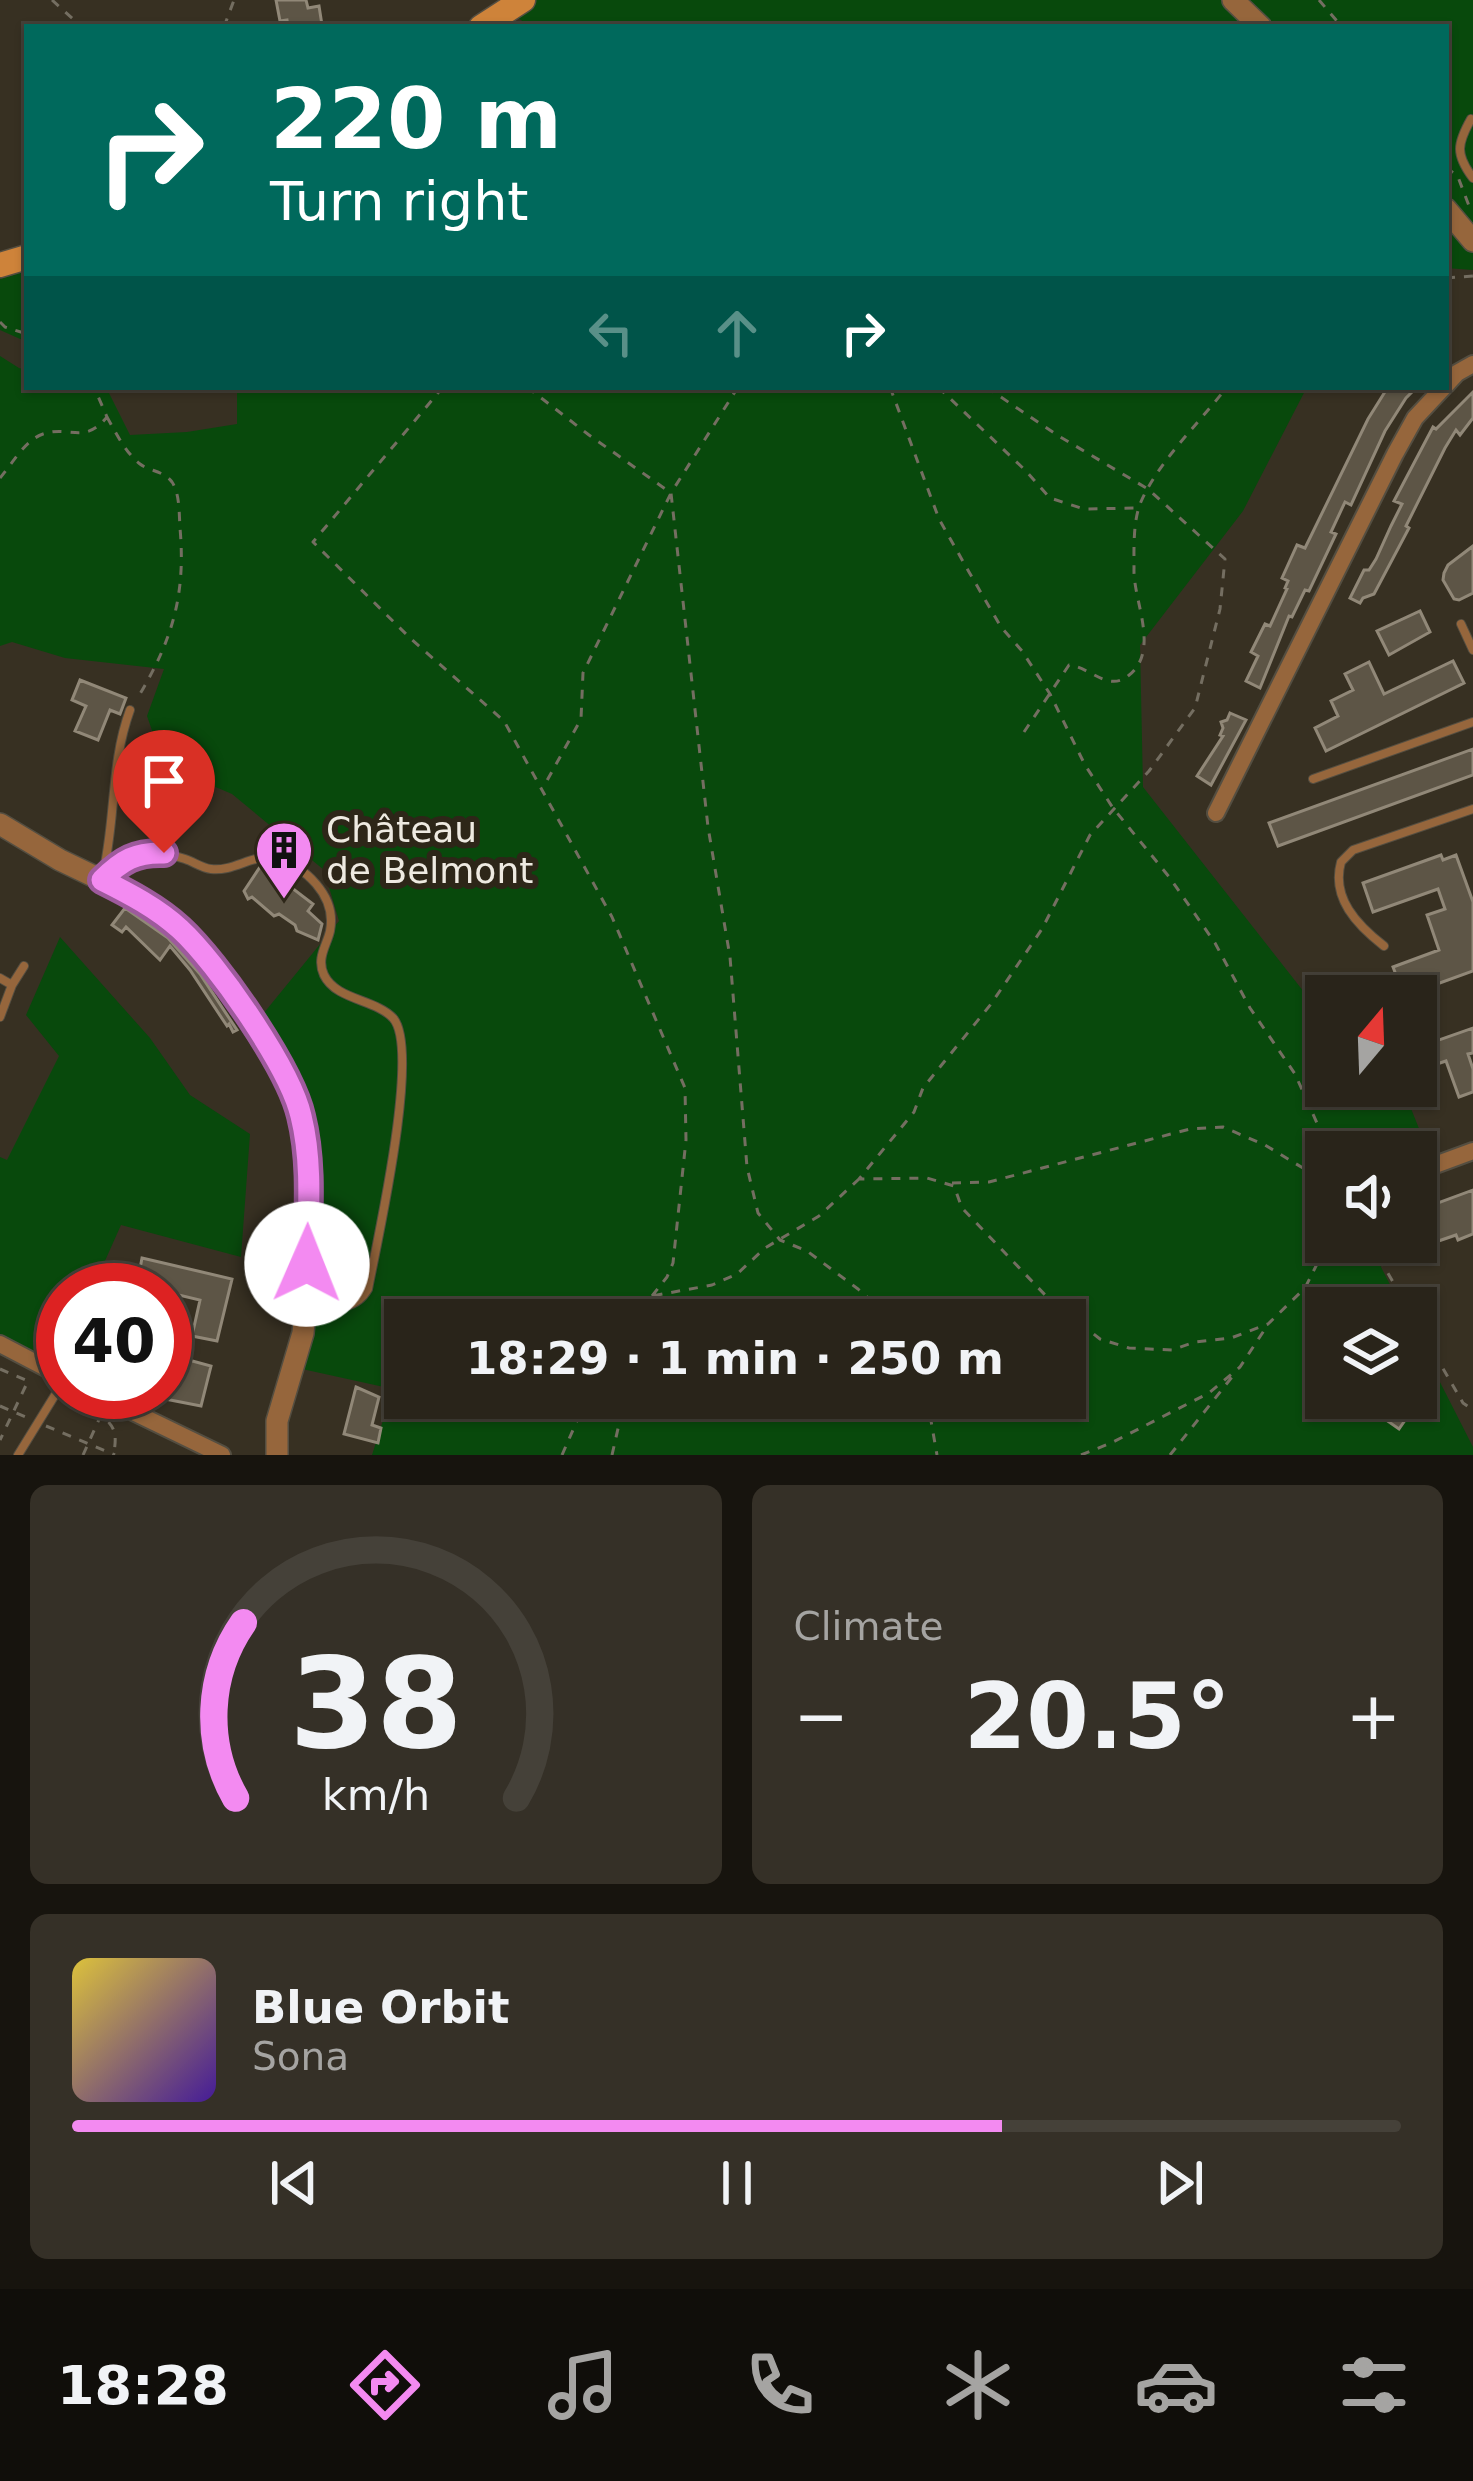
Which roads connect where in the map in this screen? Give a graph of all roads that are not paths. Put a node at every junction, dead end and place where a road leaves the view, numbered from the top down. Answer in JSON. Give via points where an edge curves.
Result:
{"nodes":[{"id":1,"x":523,"y":0,"type":"edge"},
{"id":2,"x":1233,"y":0,"type":"edge"},
{"id":3,"x":486,"y":24,"type":"edge"},
{"id":4,"x":1258,"y":24,"type":"edge"},
{"id":5,"x":1471,"y":119,"type":"edge"},
{"id":6,"x":1473,"y":178,"type":"edge"},
{"id":7,"x":1473,"y":364,"type":"edge"},
{"id":8,"x":1449,"y":382,"type":"edge"},
{"id":9,"x":1441,"y":390,"type":"edge"},
{"id":10,"x":1461,"y":624,"type":"dead end"},
{"id":11,"x":1473,"y":650,"type":"edge"},
{"id":12,"x":130,"y":710,"type":"road end"},
{"id":13,"x":1473,"y":722,"type":"edge"},
{"id":14,"x":1313,"y":779,"type":"dead end"},
{"id":15,"x":1473,"y":808,"type":"edge"},
{"id":16,"x":1216,"y":813,"type":"dead end"},
{"id":17,"x":0,"y":824,"type":"edge"},
{"id":18,"x":102,"y":880,"type":"junction"},
{"id":19,"x":1384,"y":946,"type":"dead end"},
{"id":20,"x":24,"y":965,"type":"dead end"},
{"id":21,"x":0,"y":978,"type":"edge"},
{"id":22,"x":12,"y":985,"type":"junction"},
{"id":23,"x":0,"y":1017,"type":"edge"},
{"id":24,"x":1473,"y":1151,"type":"edge"},
{"id":25,"x":1437,"y":1164,"type":"edge"},
{"id":26,"x":306,"y":1304,"type":"junction"},
{"id":27,"x":0,"y":1344,"type":"edge"},
{"id":28,"x":36,"y":1365,"type":"edge"},
{"id":29,"x":39,"y":1419,"type":"edge"},
{"id":30,"x":148,"y":1419,"type":"edge"},
{"id":31,"x":18,"y":1455,"type":"edge"},
{"id":32,"x":222,"y":1455,"type":"edge"},
{"id":33,"x":277,"y":1455,"type":"edge"}],
"edges":[{"from":1,"to":3,"type":"main road"},
{"from":2,"to":4,"type":"street"},
{"from":5,"to":6,"type":"lane","via":[[1459,153]]},
{"from":7,"to":8,"type":"street"},
{"from":9,"to":16,"type":"street","via":[[1414,418]]},
{"from":10,"to":11,"type":"lane"},
{"from":12,"to":18,"type":"lane","via":[[119,738]]},
{"from":13,"to":14,"type":"lane"},
{"from":15,"to":19,"type":"lane","via":[[1353,850],[1341,862],[1349,913]]},
{"from":17,"to":18,"type":"street"},
{"from":18,"to":26,"type":"street","via":[[147,904],[200,949],[287,1079],[307,1148]]},
{"from":18,"to":26,"type":"lane","via":[[141,852],[206,869],[262,857],[297,868],[331,908],[324,976],[392,1016],[403,1036],[401,1106],[368,1289],[350,1306]]},
{"from":20,"to":22,"type":"lane"},
{"from":21,"to":22,"type":"lane"},
{"from":22,"to":23,"type":"lane"},
{"from":24,"to":25,"type":"street"},
{"from":26,"to":33,"type":"street","via":[[277,1420]]},
{"from":27,"to":28,"type":"street"},
{"from":29,"to":31,"type":"lane"},
{"from":30,"to":32,"type":"street"}]}
